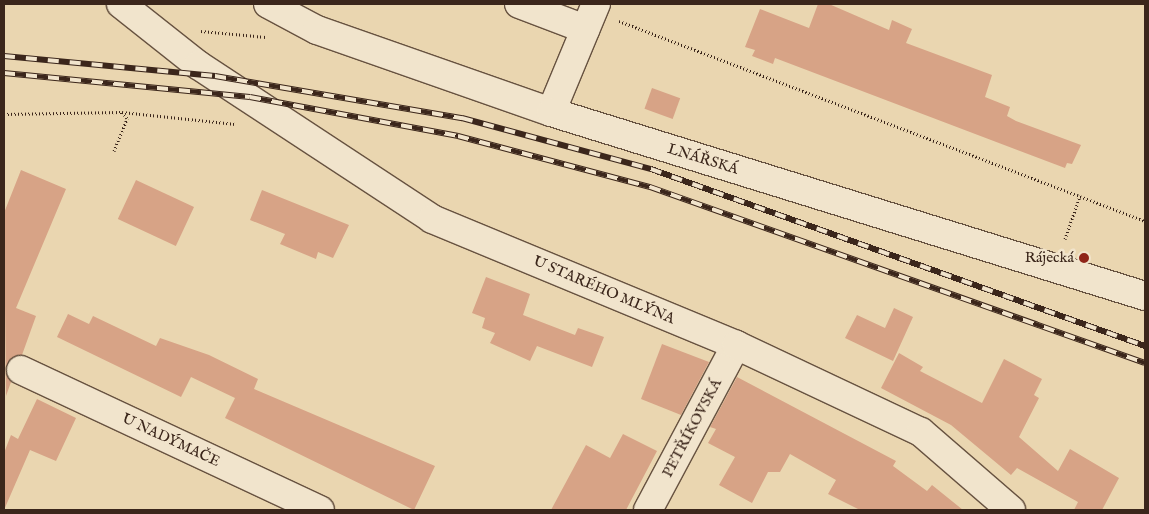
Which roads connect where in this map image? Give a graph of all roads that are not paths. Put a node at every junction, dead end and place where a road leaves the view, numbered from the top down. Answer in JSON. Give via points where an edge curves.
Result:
{"nodes":[{"id":1,"x":121,"y":4,"type":"edge"},
{"id":2,"x":268,"y":4,"type":"edge"},
{"id":3,"x":519,"y":4,"type":"edge"},
{"id":4,"x":591,"y":15,"type":"edge"},
{"id":5,"x":551,"y":112,"type":"junction"},
{"id":6,"x":1145,"y":296,"type":"edge"},
{"id":7,"x":736,"y":345,"type":"junction"},
{"id":8,"x":21,"y":370,"type":"dead end"},
{"id":9,"x":320,"y":510,"type":"edge"},
{"id":10,"x":648,"y":510,"type":"edge"},
{"id":11,"x":1012,"y":510,"type":"edge"}],
"edges":[{"from":1,"to":7,"type":"street","name":"U STARÉHO MLÝNA","via":[[198,65],[432,219]]},
{"from":2,"to":5,"type":"street","name":"LNÁŘSKÁ","via":[[317,30]]},
{"from":3,"to":4,"type":"street"},
{"from":4,"to":5,"type":"street"},
{"from":5,"to":6,"type":"street","name":"LNÁŘSKÁ"},
{"from":7,"to":10,"type":"street","name":"PETŘÍKOVSKÁ"},
{"from":7,"to":11,"type":"street","name":"U STARÉHO MLÝNA","via":[[921,432]]},
{"from":8,"to":9,"type":"street","name":"U NADÝMAČE"}]}
